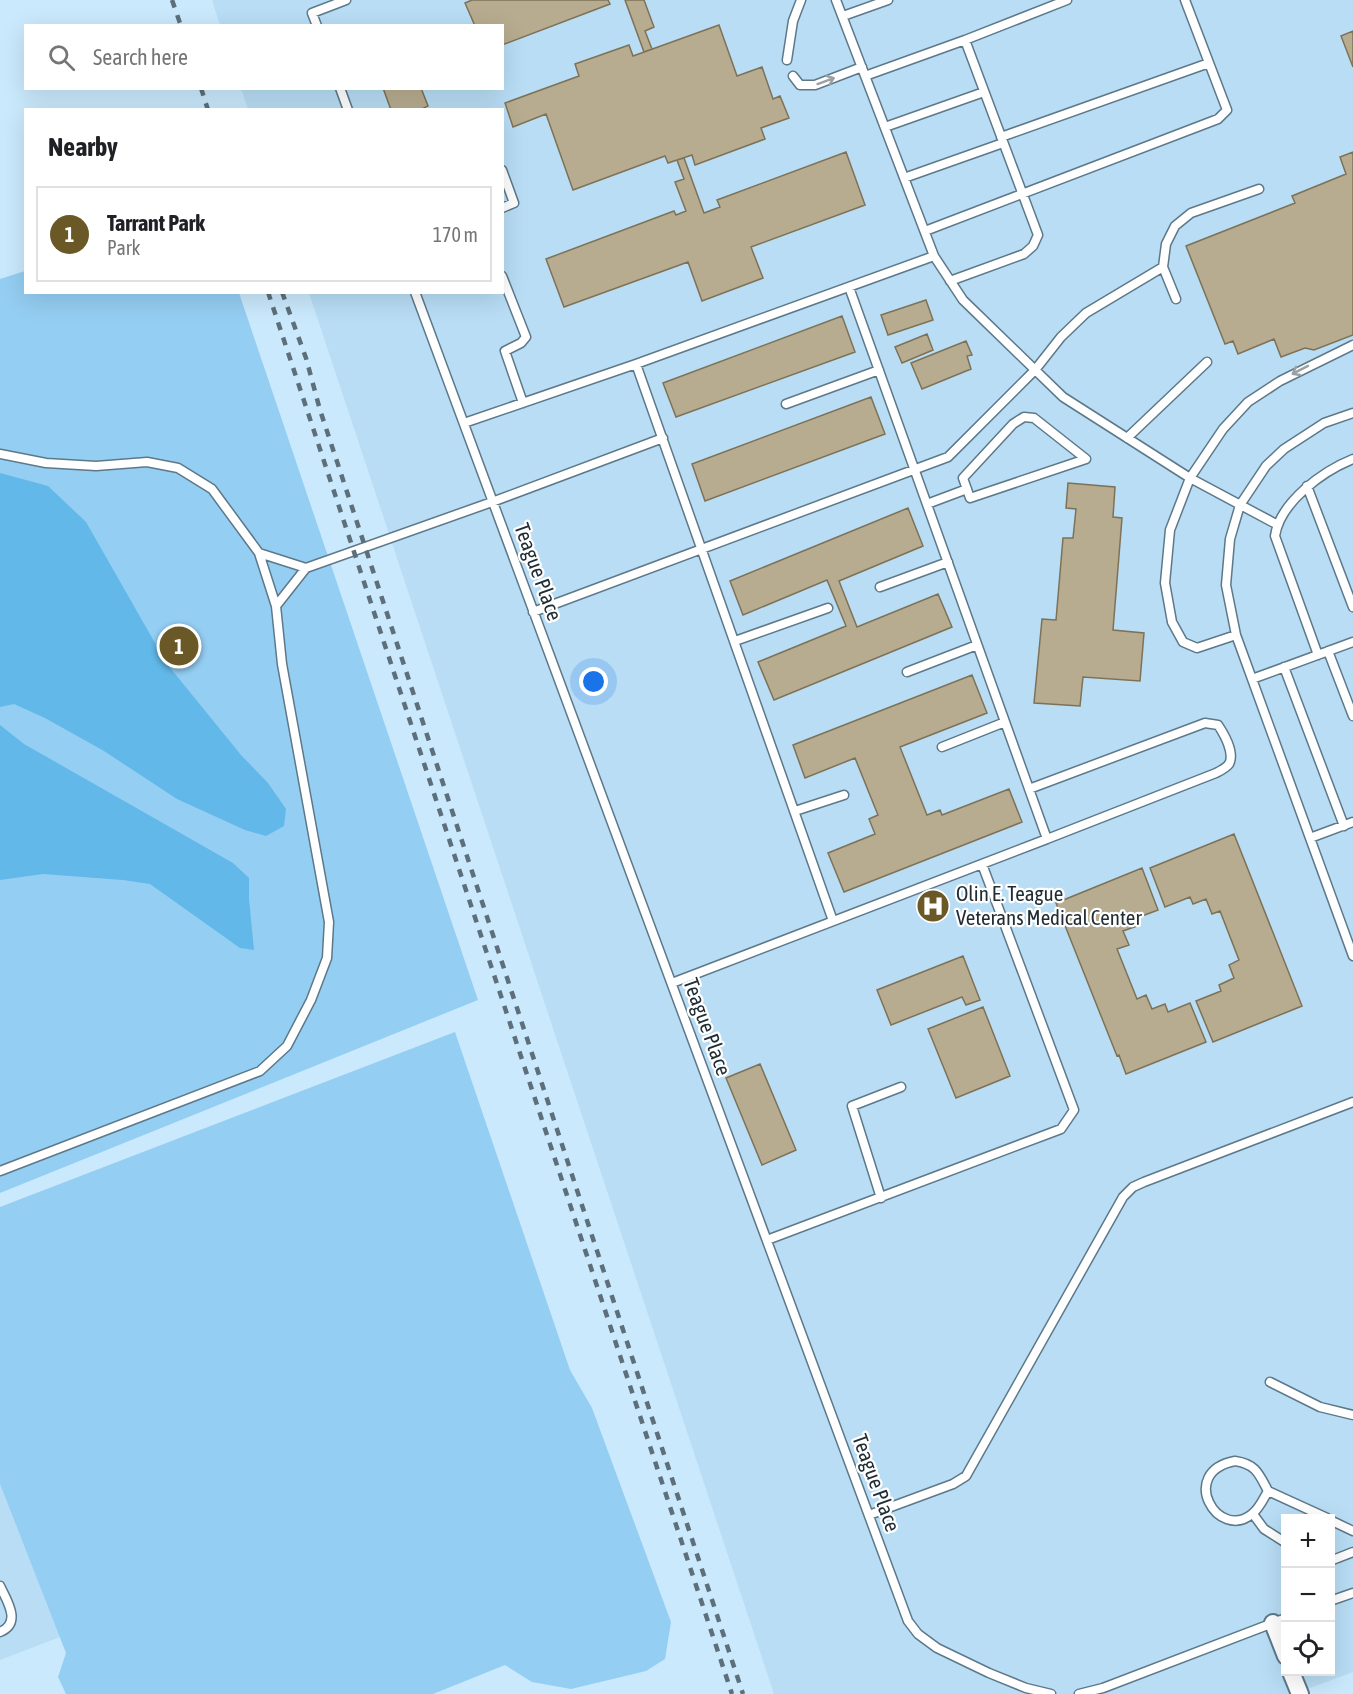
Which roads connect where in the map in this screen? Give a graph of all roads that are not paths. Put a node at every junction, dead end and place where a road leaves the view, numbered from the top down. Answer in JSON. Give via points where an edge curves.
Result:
{"nodes":[{"id":1,"x":346,"y":0,"type":"edge"},
{"id":2,"x":801,"y":0,"type":"edge"},
{"id":3,"x":836,"y":0,"type":"edge"},
{"id":4,"x":888,"y":0,"type":"edge"},
{"id":5,"x":1067,"y":0,"type":"edge"},
{"id":6,"x":1185,"y":0,"type":"edge"},
{"id":7,"x":843,"y":16,"type":"junction"},
{"id":8,"x":316,"y":24,"type":"edge"},
{"id":9,"x":965,"y":40,"type":"junction"},
{"id":10,"x":787,"y":60,"type":"dead end"},
{"id":11,"x":1209,"y":63,"type":"junction"},
{"id":12,"x":864,"y":72,"type":"junction"},
{"id":13,"x":793,"y":76,"type":"dead end"},
{"id":14,"x":341,"y":90,"type":"edge"},
{"id":15,"x":984,"y":92,"type":"junction"},
{"id":16,"x":347,"y":108,"type":"edge"},
{"id":17,"x":885,"y":127,"type":"junction"},
{"id":18,"x":1002,"y":140,"type":"junction"},
{"id":19,"x":504,"y":176,"type":"edge"},
{"id":20,"x":904,"y":178,"type":"junction"},
{"id":21,"x":1259,"y":189,"type":"dead end"},
{"id":22,"x":1022,"y":194,"type":"junction"},
{"id":23,"x":504,"y":207,"type":"edge"},
{"id":24,"x":925,"y":231,"type":"junction"},
{"id":25,"x":934,"y":256,"type":"junction"},
{"id":26,"x":1163,"y":267,"type":"junction"},
{"id":27,"x":504,"y":281,"type":"edge"},
{"id":28,"x":950,"y":281,"type":"junction"},
{"id":29,"x":849,"y":287,"type":"junction"},
{"id":30,"x":416,"y":294,"type":"edge"},
{"id":31,"x":1176,"y":299,"type":"dead end"},
{"id":32,"x":1353,"y":345,"type":"edge"},
{"id":33,"x":1206,"y":362,"type":"dead end"},
{"id":34,"x":636,"y":364,"type":"junction"},
{"id":35,"x":879,"y":370,"type":"junction"},
{"id":36,"x":1035,"y":370,"type":"junction"},
{"id":37,"x":523,"y":403,"type":"junction"},
{"id":38,"x":786,"y":404,"type":"dead end"},
{"id":39,"x":1353,"y":413,"type":"edge"},
{"id":40,"x":464,"y":423,"type":"junction"},
{"id":41,"x":663,"y":438,"type":"junction"},
{"id":42,"x":1127,"y":438,"type":"junction"},
{"id":43,"x":0,"y":454,"type":"edge"},
{"id":44,"x":1352,"y":461,"type":"edge"},
{"id":45,"x":915,"y":470,"type":"junction"},
{"id":46,"x":1190,"y":478,"type":"junction"},
{"id":47,"x":1307,"y":486,"type":"junction"},
{"id":48,"x":967,"y":489,"type":"junction"},
{"id":49,"x":492,"y":502,"type":"junction"},
{"id":50,"x":927,"y":504,"type":"junction"},
{"id":51,"x":1240,"y":505,"type":"junction"},
{"id":52,"x":1276,"y":524,"type":"junction"},
{"id":53,"x":702,"y":548,"type":"junction"},
{"id":54,"x":259,"y":553,"type":"junction"},
{"id":55,"x":948,"y":562,"type":"junction"},
{"id":56,"x":306,"y":568,"type":"junction"},
{"id":57,"x":880,"y":587,"type":"dead end"},
{"id":58,"x":276,"y":606,"type":"junction"},
{"id":59,"x":1353,"y":607,"type":"edge"},
{"id":60,"x":828,"y":608,"type":"dead end"},
{"id":61,"x":533,"y":612,"type":"junction"},
{"id":62,"x":1236,"y":634,"type":"junction"},
{"id":63,"x":735,"y":641,"type":"junction"},
{"id":64,"x":1353,"y":642,"type":"edge"},
{"id":65,"x":977,"y":645,"type":"junction"},
{"id":66,"x":1328,"y":651,"type":"junction"},
{"id":67,"x":1318,"y":655,"type":"junction"},
{"id":68,"x":1284,"y":667,"type":"junction"},
{"id":69,"x":907,"y":672,"type":"dead end"},
{"id":70,"x":1252,"y":679,"type":"junction"},
{"id":71,"x":1353,"y":716,"type":"edge"},
{"id":72,"x":1005,"y":722,"type":"junction"},
{"id":73,"x":942,"y":747,"type":"dead end"},
{"id":74,"x":1029,"y":789,"type":"junction"},
{"id":75,"x":844,"y":795,"type":"dead end"},
{"id":76,"x":795,"y":811,"type":"junction"},
{"id":77,"x":1353,"y":822,"type":"edge"},
{"id":78,"x":1344,"y":826,"type":"junction"},
{"id":79,"x":1047,"y":838,"type":"junction"},
{"id":80,"x":1310,"y":838,"type":"junction"},
{"id":81,"x":982,"y":864,"type":"junction"},
{"id":82,"x":833,"y":921,"type":"junction"},
{"id":83,"x":1353,"y":956,"type":"edge"},
{"id":84,"x":672,"y":983,"type":"junction"},
{"id":85,"x":901,"y":1087,"type":"dead end"},
{"id":86,"x":1353,"y":1102,"type":"edge"},
{"id":87,"x":0,"y":1171,"type":"edge"},
{"id":88,"x":881,"y":1198,"type":"junction"},
{"id":89,"x":767,"y":1240,"type":"junction"},
{"id":90,"x":1270,"y":1382,"type":"dead end"},
{"id":91,"x":1353,"y":1415,"type":"edge"},
{"id":92,"x":1268,"y":1491,"type":"junction"},
{"id":93,"x":1253,"y":1514,"type":"junction"},
{"id":94,"x":1318,"y":1514,"type":"edge"},
{"id":95,"x":869,"y":1515,"type":"junction"},
{"id":96,"x":1335,"y":1522,"type":"edge"},
{"id":97,"x":1353,"y":1531,"type":"edge"},
{"id":98,"x":1281,"y":1540,"type":"edge"},
{"id":99,"x":1353,"y":1552,"type":"edge"},
{"id":100,"x":1335,"y":1559,"type":"edge"},
{"id":101,"x":0,"y":1586,"type":"edge"},
{"id":102,"x":1353,"y":1593,"type":"edge"},
{"id":103,"x":1335,"y":1599,"type":"edge"},
{"id":104,"x":1279,"y":1621,"type":"edge"},
{"id":105,"x":0,"y":1632,"type":"edge"},
{"id":106,"x":1294,"y":1676,"type":"edge"},
{"id":107,"x":1051,"y":1694,"type":"edge"},
{"id":108,"x":1079,"y":1694,"type":"edge"},
{"id":109,"x":1300,"y":1694,"type":"edge"}],
"edges":[{"from":1,"to":8,"type":"lane","via":[[312,12]]},
{"from":2,"to":10,"type":"lane","via":[[793,21]]},
{"from":3,"to":7,"type":"lane"},
{"from":4,"to":7,"type":"lane"},
{"from":5,"to":9,"type":"lane"},
{"from":6,"to":11,"type":"lane"},
{"from":7,"to":12,"type":"lane"},
{"from":9,"to":12,"type":"lane"},
{"from":9,"to":15,"type":"lane"},
{"from":11,"to":18,"type":"lane"},
{"from":11,"to":22,"type":"lane","via":[[1227,110],[1218,118]]},
{"from":13,"to":12,"type":"lane","one_way":true,"via":[[800,85],[815,85]]},
{"from":12,"to":17,"type":"lane"},
{"from":14,"to":16,"type":"lane"},
{"from":15,"to":17,"type":"lane"},
{"from":15,"to":18,"type":"lane"},
{"from":17,"to":20,"type":"lane"},
{"from":18,"to":20,"type":"lane"},
{"from":18,"to":22,"type":"lane"},
{"from":19,"to":23,"type":"lane","via":[[514,203]]},
{"from":20,"to":24,"type":"lane"},
{"from":21,"to":26,"type":"lane","via":[[1191,213],[1175,226],[1166,243]]},
{"from":22,"to":24,"type":"lane"},
{"from":22,"to":28,"type":"lane","via":[[1038,235],[1033,246],[1023,254]]},
{"from":24,"to":25,"type":"lane"},
{"from":25,"to":28,"type":"lane"},
{"from":25,"to":29,"type":"lane"},
{"from":26,"to":31,"type":"lane"},
{"from":26,"to":36,"type":"lane","via":[[1086,313]]},
{"from":27,"to":37,"type":"lane","via":[[526,337],[506,351]]},
{"from":28,"to":36,"type":"lane","via":[[963,300]]},
{"from":29,"to":34,"type":"lane"},
{"from":29,"to":35,"type":"lane"},
{"from":30,"to":40,"type":"lane","name":"Teague Place"},
{"from":32,"to":46,"type":"lane","one_way":true,"via":[[1280,381],[1248,402],[1223,429]]},
{"from":33,"to":42,"type":"lane"},
{"from":34,"to":37,"type":"lane"},
{"from":34,"to":41,"type":"lane"},
{"from":35,"to":38,"type":"lane"},
{"from":35,"to":45,"type":"lane"},
{"from":36,"to":42,"type":"lane","via":[[1063,397]]},
{"from":36,"to":45,"type":"lane","via":[[948,457]]},
{"from":37,"to":40,"type":"lane"},
{"from":39,"to":51,"type":"lane","via":[[1324,423],[1284,449],[1266,466]]},
{"from":40,"to":49,"type":"lane","name":"Teague Place"},
{"from":41,"to":49,"type":"lane"},
{"from":41,"to":53,"type":"lane"},
{"from":42,"to":46,"type":"lane"},
{"from":43,"to":54,"type":"lane","via":[[46,463],[96,466],[147,462],[178,468],[212,489]]},
{"from":44,"to":47,"type":"lane"},
{"from":45,"to":50,"type":"lane"},
{"from":45,"to":53,"type":"lane"},
{"from":46,"to":51,"type":"lane"},
{"from":46,"to":62,"type":"lane","via":[[1170,531],[1165,583],[1172,622],[1183,642],[1197,648]]},
{"from":47,"to":52,"type":"lane"},
{"from":47,"to":59,"type":"lane"},
{"from":48,"to":48,"type":"lane","via":[[970,498],[1086,459],[1034,418],[1024,417],[963,478]]},
{"from":48,"to":50,"type":"lane"},
{"from":49,"to":56,"type":"lane"},
{"from":49,"to":61,"type":"lane","name":"Teague Place"},
{"from":50,"to":55,"type":"lane"},
{"from":51,"to":52,"type":"lane"},
{"from":51,"to":62,"type":"lane","via":[[1230,539],[1226,585]]},
{"from":52,"to":67,"type":"lane","via":[[1275,536]]},
{"from":53,"to":61,"type":"lane"},
{"from":53,"to":63,"type":"lane"},
{"from":54,"to":56,"type":"lane"},
{"from":54,"to":58,"type":"lane"},
{"from":55,"to":57,"type":"lane"},
{"from":55,"to":65,"type":"lane"},
{"from":56,"to":58,"type":"lane"},
{"from":58,"to":87,"type":"lane","via":[[282,664],[329,922],[327,958],[311,1000],[287,1046],[260,1071]]},
{"from":60,"to":63,"type":"lane"},
{"from":61,"to":84,"type":"lane","name":"Teague Place"},
{"from":62,"to":70,"type":"lane"},
{"from":63,"to":76,"type":"lane"},
{"from":64,"to":66,"type":"lane"},
{"from":65,"to":69,"type":"lane"},
{"from":65,"to":72,"type":"lane"},
{"from":66,"to":67,"type":"lane"},
{"from":66,"to":71,"type":"lane"},
{"from":67,"to":68,"type":"lane"},
{"from":68,"to":70,"type":"lane"},
{"from":68,"to":78,"type":"lane"},
{"from":70,"to":80,"type":"lane"},
{"from":72,"to":73,"type":"lane"},
{"from":72,"to":74,"type":"lane"},
{"from":74,"to":79,"type":"lane"},
{"from":74,"to":79,"type":"lane","via":[[1205,723],[1218,725],[1224,734],[1231,756],[1229,764],[1216,773]]},
{"from":75,"to":76,"type":"lane"},
{"from":76,"to":82,"type":"lane"},
{"from":77,"to":78,"type":"lane"},
{"from":78,"to":80,"type":"lane"},
{"from":79,"to":81,"type":"lane"},
{"from":80,"to":83,"type":"lane"},
{"from":81,"to":82,"type":"lane"},
{"from":81,"to":88,"type":"lane","via":[[1074,1110],[1061,1129]]},
{"from":82,"to":84,"type":"lane"},
{"from":84,"to":89,"type":"lane","name":"Teague Place"},
{"from":85,"to":88,"type":"lane","via":[[852,1106]]},
{"from":86,"to":95,"type":"lane","via":[[1133,1187],[1123,1197],[966,1476]]},
{"from":88,"to":89,"type":"lane"},
{"from":89,"to":95,"type":"lane","name":"Teague Place"},
{"from":90,"to":91,"type":"lane","via":[[1320,1407]]},
{"from":92,"to":93,"type":"lane"},
{"from":92,"to":93,"type":"lane","via":[[1259,1473],[1244,1462],[1225,1463],[1210,1475],[1206,1494],[1214,1511],[1232,1520]]},
{"from":92,"to":94,"type":"lane"},
{"from":93,"to":98,"type":"lane","via":[[1264,1529]]},
{"from":95,"to":107,"type":"lane","name":"Teague Place","via":[[908,1621],[918,1634],[937,1648],[989,1673]]},
{"from":96,"to":97,"type":"lane"},
{"from":99,"to":100,"type":"lane"},
{"from":101,"to":105,"type":"lane","via":[[13,1614]]},
{"from":102,"to":103,"type":"lane"},
{"from":104,"to":108,"type":"lane"},
{"from":106,"to":109,"type":"street"}]}
